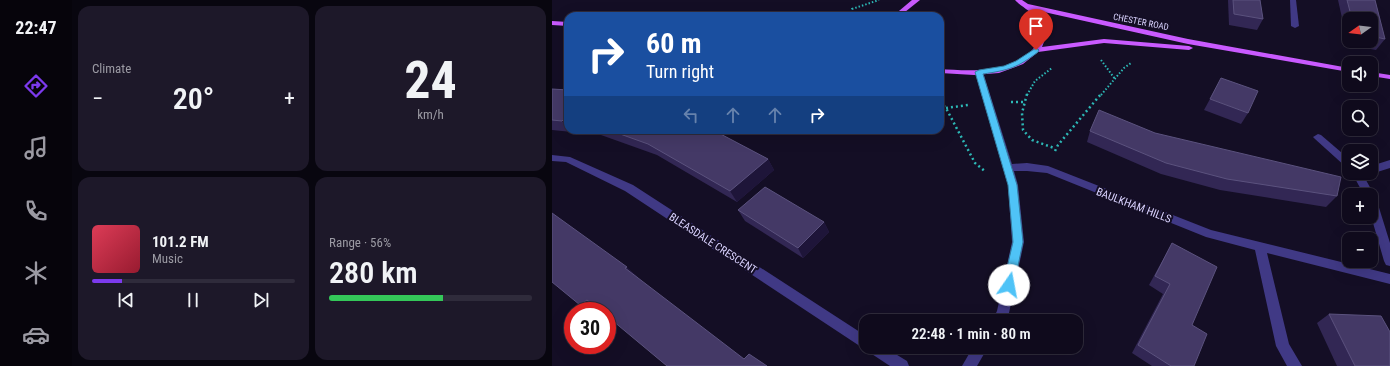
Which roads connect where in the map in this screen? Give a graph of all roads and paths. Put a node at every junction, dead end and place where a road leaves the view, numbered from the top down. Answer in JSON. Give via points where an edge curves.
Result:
{"nodes":[{"id":1,"x":879,"y":0,"type":"edge"},
{"id":2,"x":917,"y":0,"type":"edge"},
{"id":3,"x":1018,"y":0,"type":"edge"},
{"id":4,"x":1293,"y":0,"type":"edge"},
{"id":5,"x":1028,"y":6,"type":"junction"},
{"id":6,"x":852,"y":12,"type":"edge"},
{"id":7,"x":900,"y":12,"type":"edge"},
{"id":8,"x":552,"y":24,"type":"edge"},
{"id":9,"x":564,"y":24,"type":"edge"},
{"id":10,"x":1295,"y":26,"type":"dead end"},
{"id":11,"x":1036,"y":50,"type":"junction"},
{"id":12,"x":1251,"y":54,"type":"junction"},
{"id":13,"x":1099,"y":58,"type":"dead end"},
{"id":14,"x":1104,"y":58,"type":"dead end"},
{"id":15,"x":1133,"y":62,"type":"dead end"},
{"id":16,"x":1057,"y":66,"type":"dead end"},
{"id":17,"x":1342,"y":69,"type":"edge"},
{"id":18,"x":944,"y":71,"type":"edge"},
{"id":19,"x":979,"y":72,"type":"junction"},
{"id":20,"x":1378,"y":75,"type":"edge"},
{"id":21,"x":1390,"y":77,"type":"edge"},
{"id":22,"x":944,"y":106,"type":"edge"},
{"id":23,"x":1318,"y":138,"type":"dead end"},
{"id":24,"x":1056,"y":149,"type":"junction"},
{"id":25,"x":552,"y":158,"type":"edge"},
{"id":26,"x":1342,"y":158,"type":"edge"},
{"id":27,"x":1390,"y":164,"type":"edge"},
{"id":28,"x":1008,"y":168,"type":"junction"},
{"id":29,"x":1378,"y":168,"type":"edge"},
{"id":30,"x":1048,"y":170,"type":"junction"},
{"id":31,"x":1014,"y":196,"type":"junction"},
{"id":32,"x":1378,"y":221,"type":"edge"},
{"id":33,"x":1260,"y":247,"type":"junction"},
{"id":34,"x":1390,"y":260,"type":"edge"},
{"id":35,"x":1390,"y":280,"type":"edge"},
{"id":36,"x":1002,"y":314,"type":"edge"},
{"id":37,"x":859,"y":338,"type":"edge"},
{"id":38,"x":883,"y":354,"type":"edge"},
{"id":39,"x":977,"y":354,"type":"edge"},
{"id":40,"x":902,"y":366,"type":"edge"},
{"id":41,"x":969,"y":366,"type":"edge"},
{"id":42,"x":1295,"y":366,"type":"edge"}],
"edges":[{"from":1,"to":6,"type":"path","via":[[852,9]]},
{"from":2,"to":7,"type":"main road"},
{"from":3,"to":5,"type":"main road"},
{"from":4,"to":10,"type":"street"},
{"from":5,"to":11,"type":"main road","via":[[1040,18],[1044,27],[1041,42]]},
{"from":5,"to":12,"type":"main road","name":"CHESTER ROAD","via":[[1106,25]]},
{"from":8,"to":9,"type":"main road"},
{"from":11,"to":12,"type":"main road","name":"CHESTER ROAD","via":[[1104,41]]},
{"from":11,"to":19,"type":"main road","via":[[1019,63],[1006,68]]},
{"from":12,"to":17,"type":"main road","name":"CHESTER ROAD"},
{"from":13,"to":14,"type":"path"},
{"from":15,"to":24,"type":"path","via":[[1124,68]]},
{"from":16,"to":24,"type":"path","via":[[1041,74],[1032,84],[1024,102],[1021,120],[1023,131],[1030,138]]},
{"from":18,"to":19,"type":"main road"},
{"from":19,"to":28,"type":"street"},
{"from":20,"to":21,"type":"main road"},
{"from":22,"to":31,"type":"path","via":[[975,163]]},
{"from":23,"to":26,"type":"street"},
{"from":24,"to":30,"type":"path"},
{"from":25,"to":37,"type":"street","name":"BLEASDALE CRESCENT","via":[[567,159],[629,188]]},
{"from":27,"to":29,"type":"street"},
{"from":28,"to":30,"type":"street","name":"BAULKHAM HILLS"},
{"from":28,"to":31,"type":"street"},
{"from":30,"to":33,"type":"street","name":"BAULKHAM HILLS","via":[[1210,234]]},
{"from":31,"to":36,"type":"street","via":[[1018,242]]},
{"from":32,"to":34,"type":"street"},
{"from":33,"to":35,"type":"street","name":"BAULKHAM HILLS"},
{"from":33,"to":42,"type":"street","via":[[1283,346]]},
{"from":38,"to":40,"type":"street"},
{"from":39,"to":41,"type":"street"}]}
